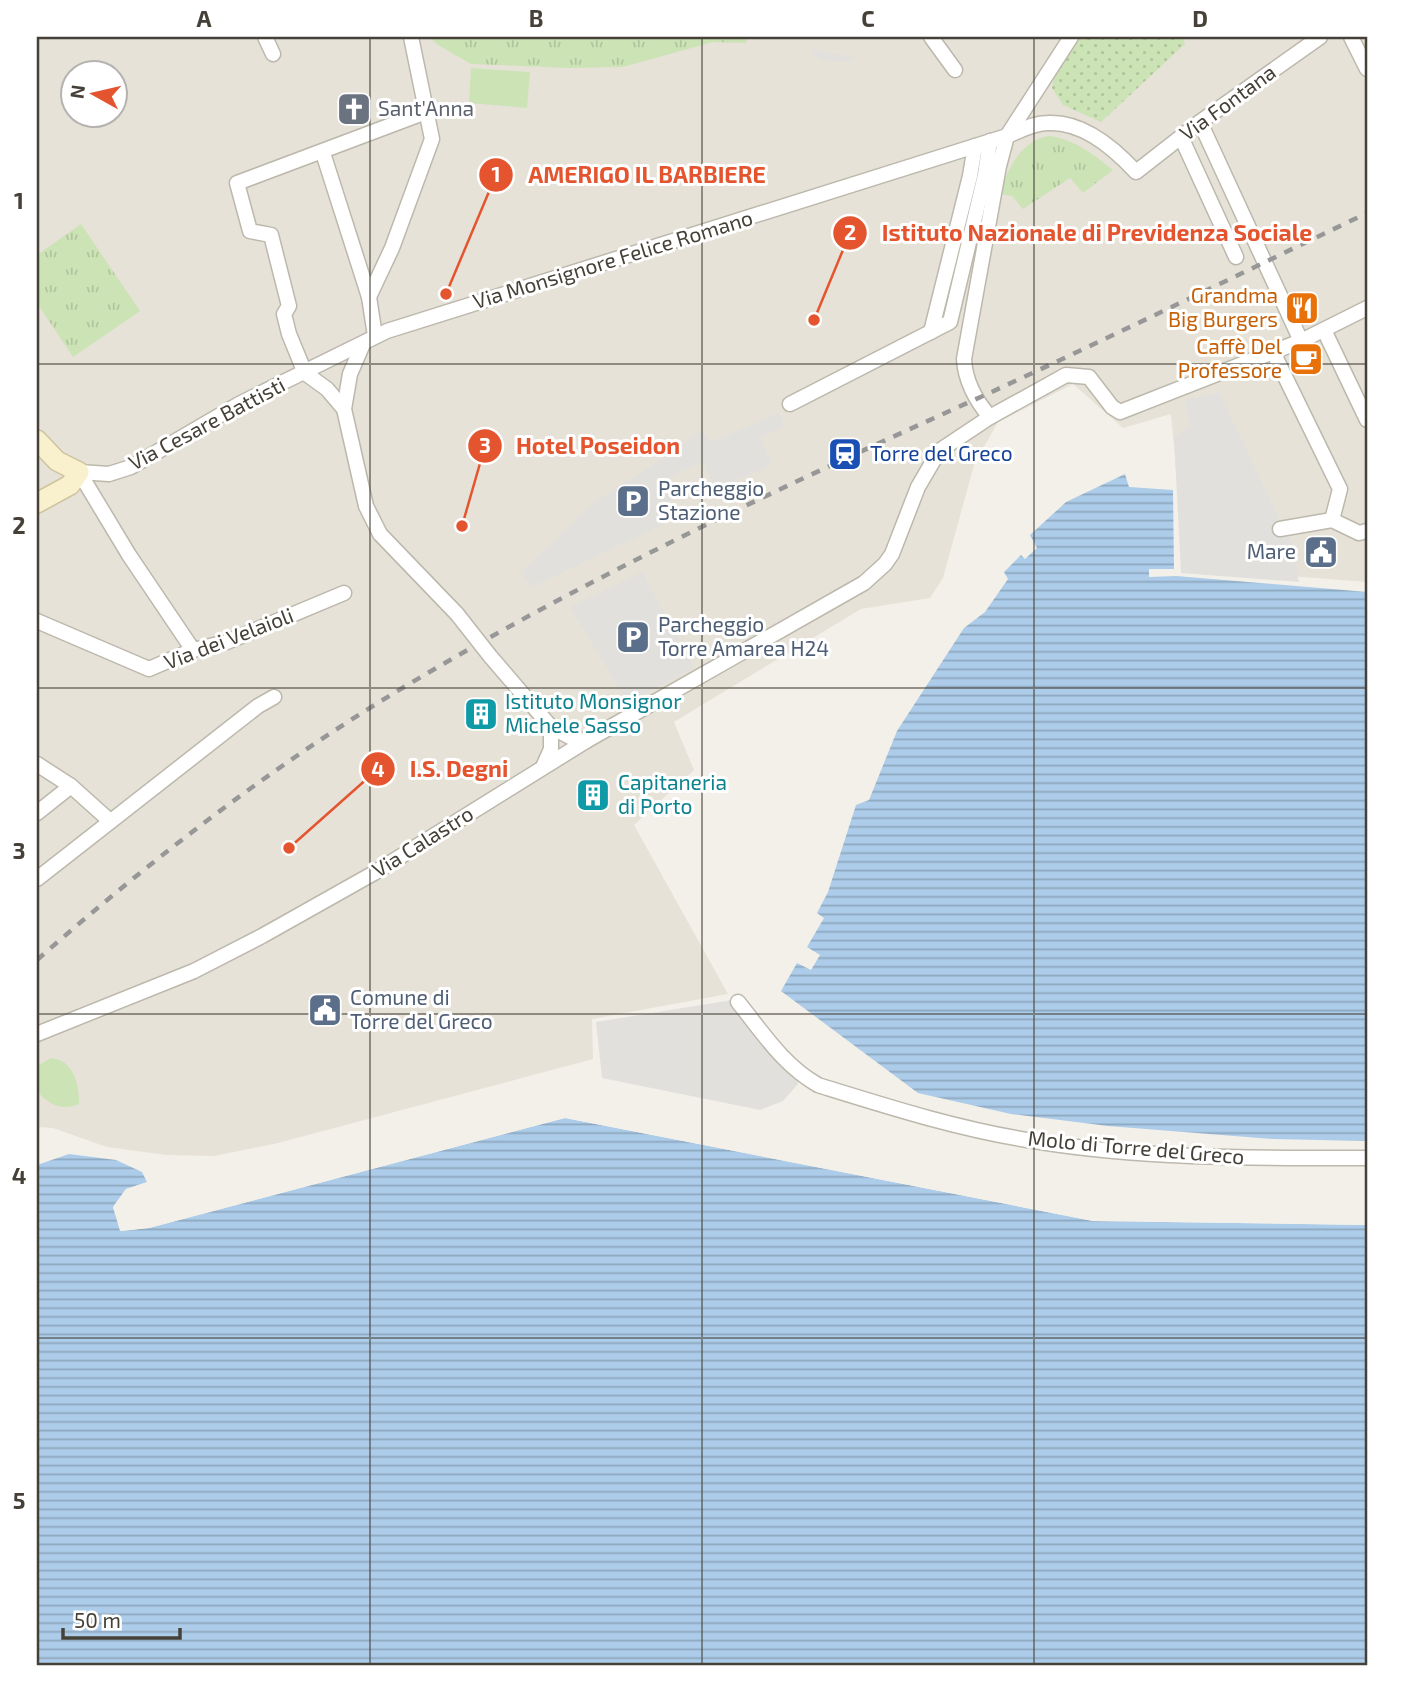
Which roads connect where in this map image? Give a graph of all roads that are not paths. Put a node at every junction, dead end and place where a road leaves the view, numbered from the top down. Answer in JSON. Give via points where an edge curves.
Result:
{"nodes":[{"id":1,"x":265,"y":37,"type":"edge"},
{"id":2,"x":411,"y":37,"type":"edge"},
{"id":3,"x":931,"y":37,"type":"edge"},
{"id":4,"x":1071,"y":37,"type":"edge"},
{"id":5,"x":1320,"y":37,"type":"edge"},
{"id":6,"x":1351,"y":37,"type":"edge"},
{"id":7,"x":273,"y":54,"type":"dead end"},
{"id":8,"x":1367,"y":69,"type":"edge"},
{"id":9,"x":955,"y":70,"type":"dead end"},
{"id":10,"x":426,"y":112,"type":"junction"},
{"id":11,"x":1200,"y":122,"type":"junction"},
{"id":12,"x":1007,"y":136,"type":"junction"},
{"id":13,"x":1181,"y":137,"type":"junction"},
{"id":14,"x":990,"y":141,"type":"junction"},
{"id":15,"x":975,"y":146,"type":"junction"},
{"id":16,"x":323,"y":153,"type":"junction"},
{"id":17,"x":1136,"y":172,"type":"joint"},
{"id":18,"x":1236,"y":257,"type":"dead end"},
{"id":19,"x":369,"y":297,"type":"junction"},
{"id":20,"x":1367,"y":308,"type":"edge"},
{"id":21,"x":1324,"y":330,"type":"junction"},
{"id":22,"x":931,"y":332,"type":"junction"},
{"id":23,"x":369,"y":340,"type":"junction"},
{"id":24,"x":1301,"y":341,"type":"junction"},
{"id":25,"x":1273,"y":352,"type":"junction"},
{"id":26,"x":305,"y":373,"type":"junction"},
{"id":27,"x":790,"y":404,"type":"dead end"},
{"id":28,"x":344,"y":409,"type":"junction"},
{"id":29,"x":986,"y":412,"type":"junction"},
{"id":30,"x":1367,"y":420,"type":"edge"},
{"id":31,"x":37,"y":440,"type":"edge"},
{"id":32,"x":79,"y":471,"type":"junction"},
{"id":33,"x":37,"y":503,"type":"edge"},
{"id":34,"x":1332,"y":520,"type":"junction"},
{"id":35,"x":1280,"y":529,"type":"dead end"},
{"id":36,"x":1367,"y":531,"type":"edge"},
{"id":37,"x":344,"y":593,"type":"dead end"},
{"id":38,"x":37,"y":621,"type":"edge"},
{"id":39,"x":193,"y":650,"type":"junction"},
{"id":40,"x":274,"y":696,"type":"dead end"},
{"id":41,"x":551,"y":727,"type":"junction"},
{"id":42,"x":586,"y":741,"type":"junction"},
{"id":43,"x":37,"y":764,"type":"edge"},
{"id":44,"x":543,"y":767,"type":"junction"},
{"id":45,"x":71,"y":786,"type":"junction"},
{"id":46,"x":37,"y":813,"type":"edge"},
{"id":47,"x":110,"y":821,"type":"junction"},
{"id":48,"x":37,"y":878,"type":"edge"},
{"id":49,"x":738,"y":1002,"type":"dead end"},
{"id":50,"x":37,"y":1034,"type":"edge"},
{"id":51,"x":1367,"y":1158,"type":"edge"}],
"edges":[{"from":1,"to":7,"type":"street"},
{"from":2,"to":10,"type":"street"},
{"from":3,"to":9,"type":"street"},
{"from":4,"to":12,"type":"street"},
{"from":5,"to":11,"type":"street","name":"Via Fontana"},
{"from":6,"to":8,"type":"street"},
{"from":10,"to":16,"type":"street"},
{"from":10,"to":19,"type":"street","via":[[432,139],[393,248]]},
{"from":11,"to":13,"type":"street","name":"Via Fontana"},
{"from":11,"to":24,"type":"street"},
{"from":12,"to":14,"type":"street","name":"Via Monsignore Felice Romano"},
{"from":12,"to":17,"type":"street","name":"Via Monsignore Felice Romano","via":[[1049,122],[1074,127],[1115,149]]},
{"from":12,"to":29,"type":"street","via":[[964,359],[970,385]]},
{"from":13,"to":17,"type":"street","name":"Via Fontana"},
{"from":13,"to":18,"type":"street"},
{"from":14,"to":15,"type":"street","name":"Via Monsignore Felice Romano"},
{"from":14,"to":22,"type":"street","via":[[953,317]]},
{"from":15,"to":22,"type":"street"},
{"from":15,"to":23,"type":"street","name":"Via Monsignore Felice Romano"},
{"from":16,"to":19,"type":"street"},
{"from":16,"to":26,"type":"street","via":[[237,183],[250,231],[271,235],[289,306],[284,314]]},
{"from":19,"to":23,"type":"street"},
{"from":20,"to":21,"type":"street"},
{"from":21,"to":24,"type":"street"},
{"from":21,"to":30,"type":"street"},
{"from":22,"to":27,"type":"street"},
{"from":23,"to":26,"type":"street","name":"Via Monsignore Felice Romano"},
{"from":23,"to":28,"type":"street","via":[[350,374]]},
{"from":24,"to":25,"type":"street"},
{"from":25,"to":29,"type":"street","name":"Via Calastro","via":[[1120,412],[1089,377],[1077,374]]},
{"from":25,"to":34,"type":"street","via":[[1340,489]]},
{"from":26,"to":28,"type":"street"},
{"from":26,"to":32,"type":"street","name":"Via Cesare Battisti","via":[[239,404],[131,467],[109,474]]},
{"from":28,"to":41,"type":"street","bridge":true,"via":[[366,506],[380,534],[457,614]]},
{"from":29,"to":42,"type":"street","name":"Via Calastro","via":[[939,451],[918,487],[892,554],[864,583]]},
{"from":31,"to":32,"type":"street","name":"Via Cesare Battisti","via":[[57,461]]},
{"from":32,"to":33,"type":"street","via":[[69,485]]},
{"from":32,"to":39,"type":"street"},
{"from":34,"to":35,"type":"street"},
{"from":34,"to":36,"type":"street","via":[[1359,533]]},
{"from":37,"to":39,"type":"street","name":"Via dei Velaioli","via":[[227,642]]},
{"from":38,"to":39,"type":"street","name":"Via dei Velaioli","via":[[149,669]]},
{"from":40,"to":47,"type":"street"},
{"from":41,"to":42,"type":"street"},
{"from":41,"to":44,"type":"street","via":[[551,748]]},
{"from":42,"to":44,"type":"street","name":"Via Calastro"},
{"from":43,"to":45,"type":"street"},
{"from":44,"to":50,"type":"street","name":"Via Calastro","via":[[374,873],[262,936],[194,971]]},
{"from":45,"to":46,"type":"street"},
{"from":45,"to":47,"type":"street"},
{"from":47,"to":48,"type":"street"},
{"from":49,"to":51,"type":"street","name":"Molo di Torre del Greco","via":[[783,1060],[818,1085],[960,1126],[1035,1142],[1105,1149]]}]}
